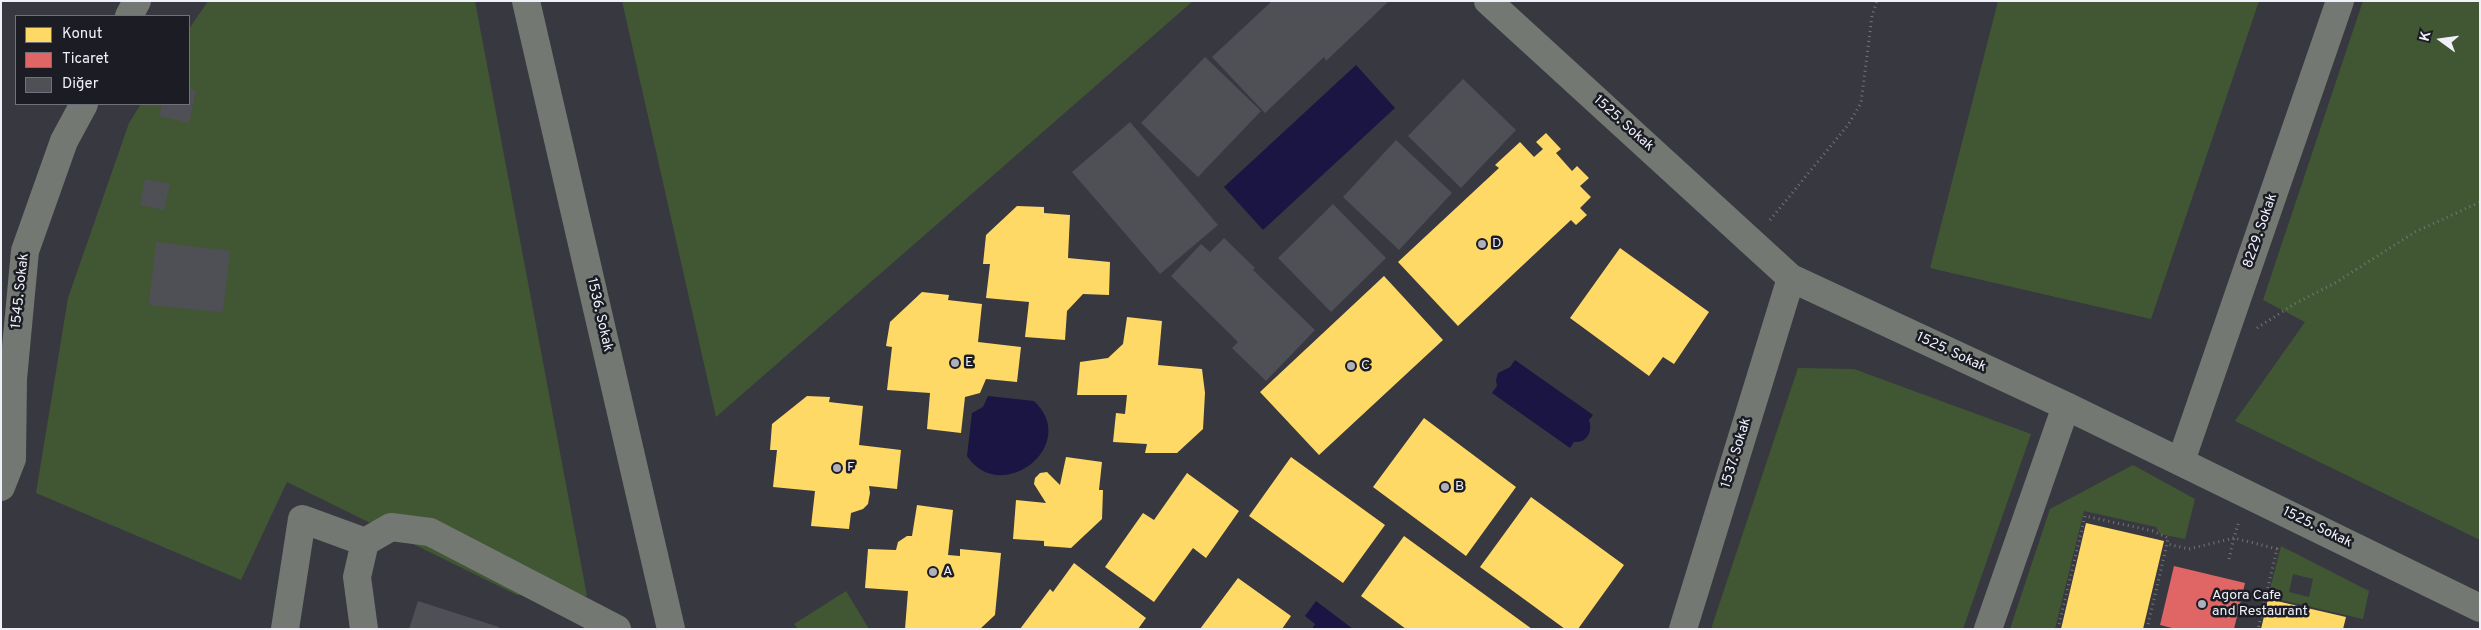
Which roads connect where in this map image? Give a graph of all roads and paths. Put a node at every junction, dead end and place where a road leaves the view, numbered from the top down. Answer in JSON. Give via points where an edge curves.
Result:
{"nodes":[{"id":1,"x":137,"y":1,"type":"edge"},
{"id":2,"x":526,"y":1,"type":"edge"},
{"id":3,"x":1488,"y":1,"type":"edge"},
{"id":4,"x":1877,"y":1,"type":"edge"},
{"id":5,"x":2340,"y":1,"type":"edge"},
{"id":6,"x":130,"y":15,"type":"edge"},
{"id":7,"x":83,"y":105,"type":"edge"},
{"id":8,"x":2480,"y":202,"type":"edge"},
{"id":9,"x":1751,"y":241,"type":"junction"},
{"id":10,"x":1791,"y":278,"type":"junction"},
{"id":11,"x":2256,"y":330,"type":"dead end"},
{"id":12,"x":7,"y":377,"type":"edge"},
{"id":13,"x":2066,"y":406,"type":"junction"},
{"id":14,"x":2181,"y":461,"type":"junction"},
{"id":15,"x":1,"y":487,"type":"edge"},
{"id":16,"x":2247,"y":494,"type":"junction"},
{"id":17,"x":2234,"y":538,"type":"junction"},
{"id":18,"x":365,"y":542,"type":"junction"},
{"id":19,"x":2167,"y":544,"type":"junction"},
{"id":20,"x":2229,"y":559,"type":"dead end"},
{"id":21,"x":2480,"y":608,"type":"edge"},
{"id":22,"x":285,"y":629,"type":"edge"},
{"id":23,"x":364,"y":629,"type":"edge"},
{"id":24,"x":616,"y":629,"type":"edge"},
{"id":25,"x":671,"y":629,"type":"edge"},
{"id":26,"x":1683,"y":629,"type":"edge"},
{"id":27,"x":1988,"y":629,"type":"edge"},
{"id":28,"x":2058,"y":629,"type":"edge"},
{"id":29,"x":2147,"y":629,"type":"edge"},
{"id":30,"x":2258,"y":629,"type":"edge"}],
"edges":[{"from":1,"to":6,"type":"street"},
{"from":2,"to":25,"type":"street","name":"1536. Sokak"},
{"from":3,"to":9,"type":"street","name":"1525. Sokak"},
{"from":4,"to":9,"type":"path","via":[[1872,16],[1861,103],[1848,125]]},
{"from":5,"to":14,"type":"street","name":"8229. Sokak"},
{"from":7,"to":12,"type":"street","name":"1545. Sokak","via":[[64,141],[25,251]]},
{"from":8,"to":11,"type":"path","via":[[2415,232]]},
{"from":9,"to":10,"type":"street","name":"1525. Sokak"},
{"from":10,"to":13,"type":"street","name":"1525. Sokak"},
{"from":10,"to":26,"type":"street","name":"1537. Sokak"},
{"from":12,"to":15,"type":"street","name":"1545. Sokak","via":[[12,459]]},
{"from":13,"to":14,"type":"street","name":"1525. Sokak"},
{"from":13,"to":27,"type":"street"},
{"from":14,"to":16,"type":"street","name":"1525. Sokak"},
{"from":16,"to":17,"type":"path"},
{"from":16,"to":21,"type":"street","name":"1525. Sokak"},
{"from":17,"to":19,"type":"path","via":[[2189,549]]},
{"from":17,"to":20,"type":"path"},
{"from":17,"to":30,"type":"path","via":[[2277,550]]},
{"from":18,"to":22,"type":"street","via":[[302,519]]},
{"from":18,"to":23,"type":"street","via":[[357,576]]},
{"from":18,"to":24,"type":"street","via":[[391,527],[430,532]]},
{"from":19,"to":28,"type":"path","via":[[2168,538],[2153,531],[2085,516]]},
{"from":19,"to":29,"type":"path"}]}
